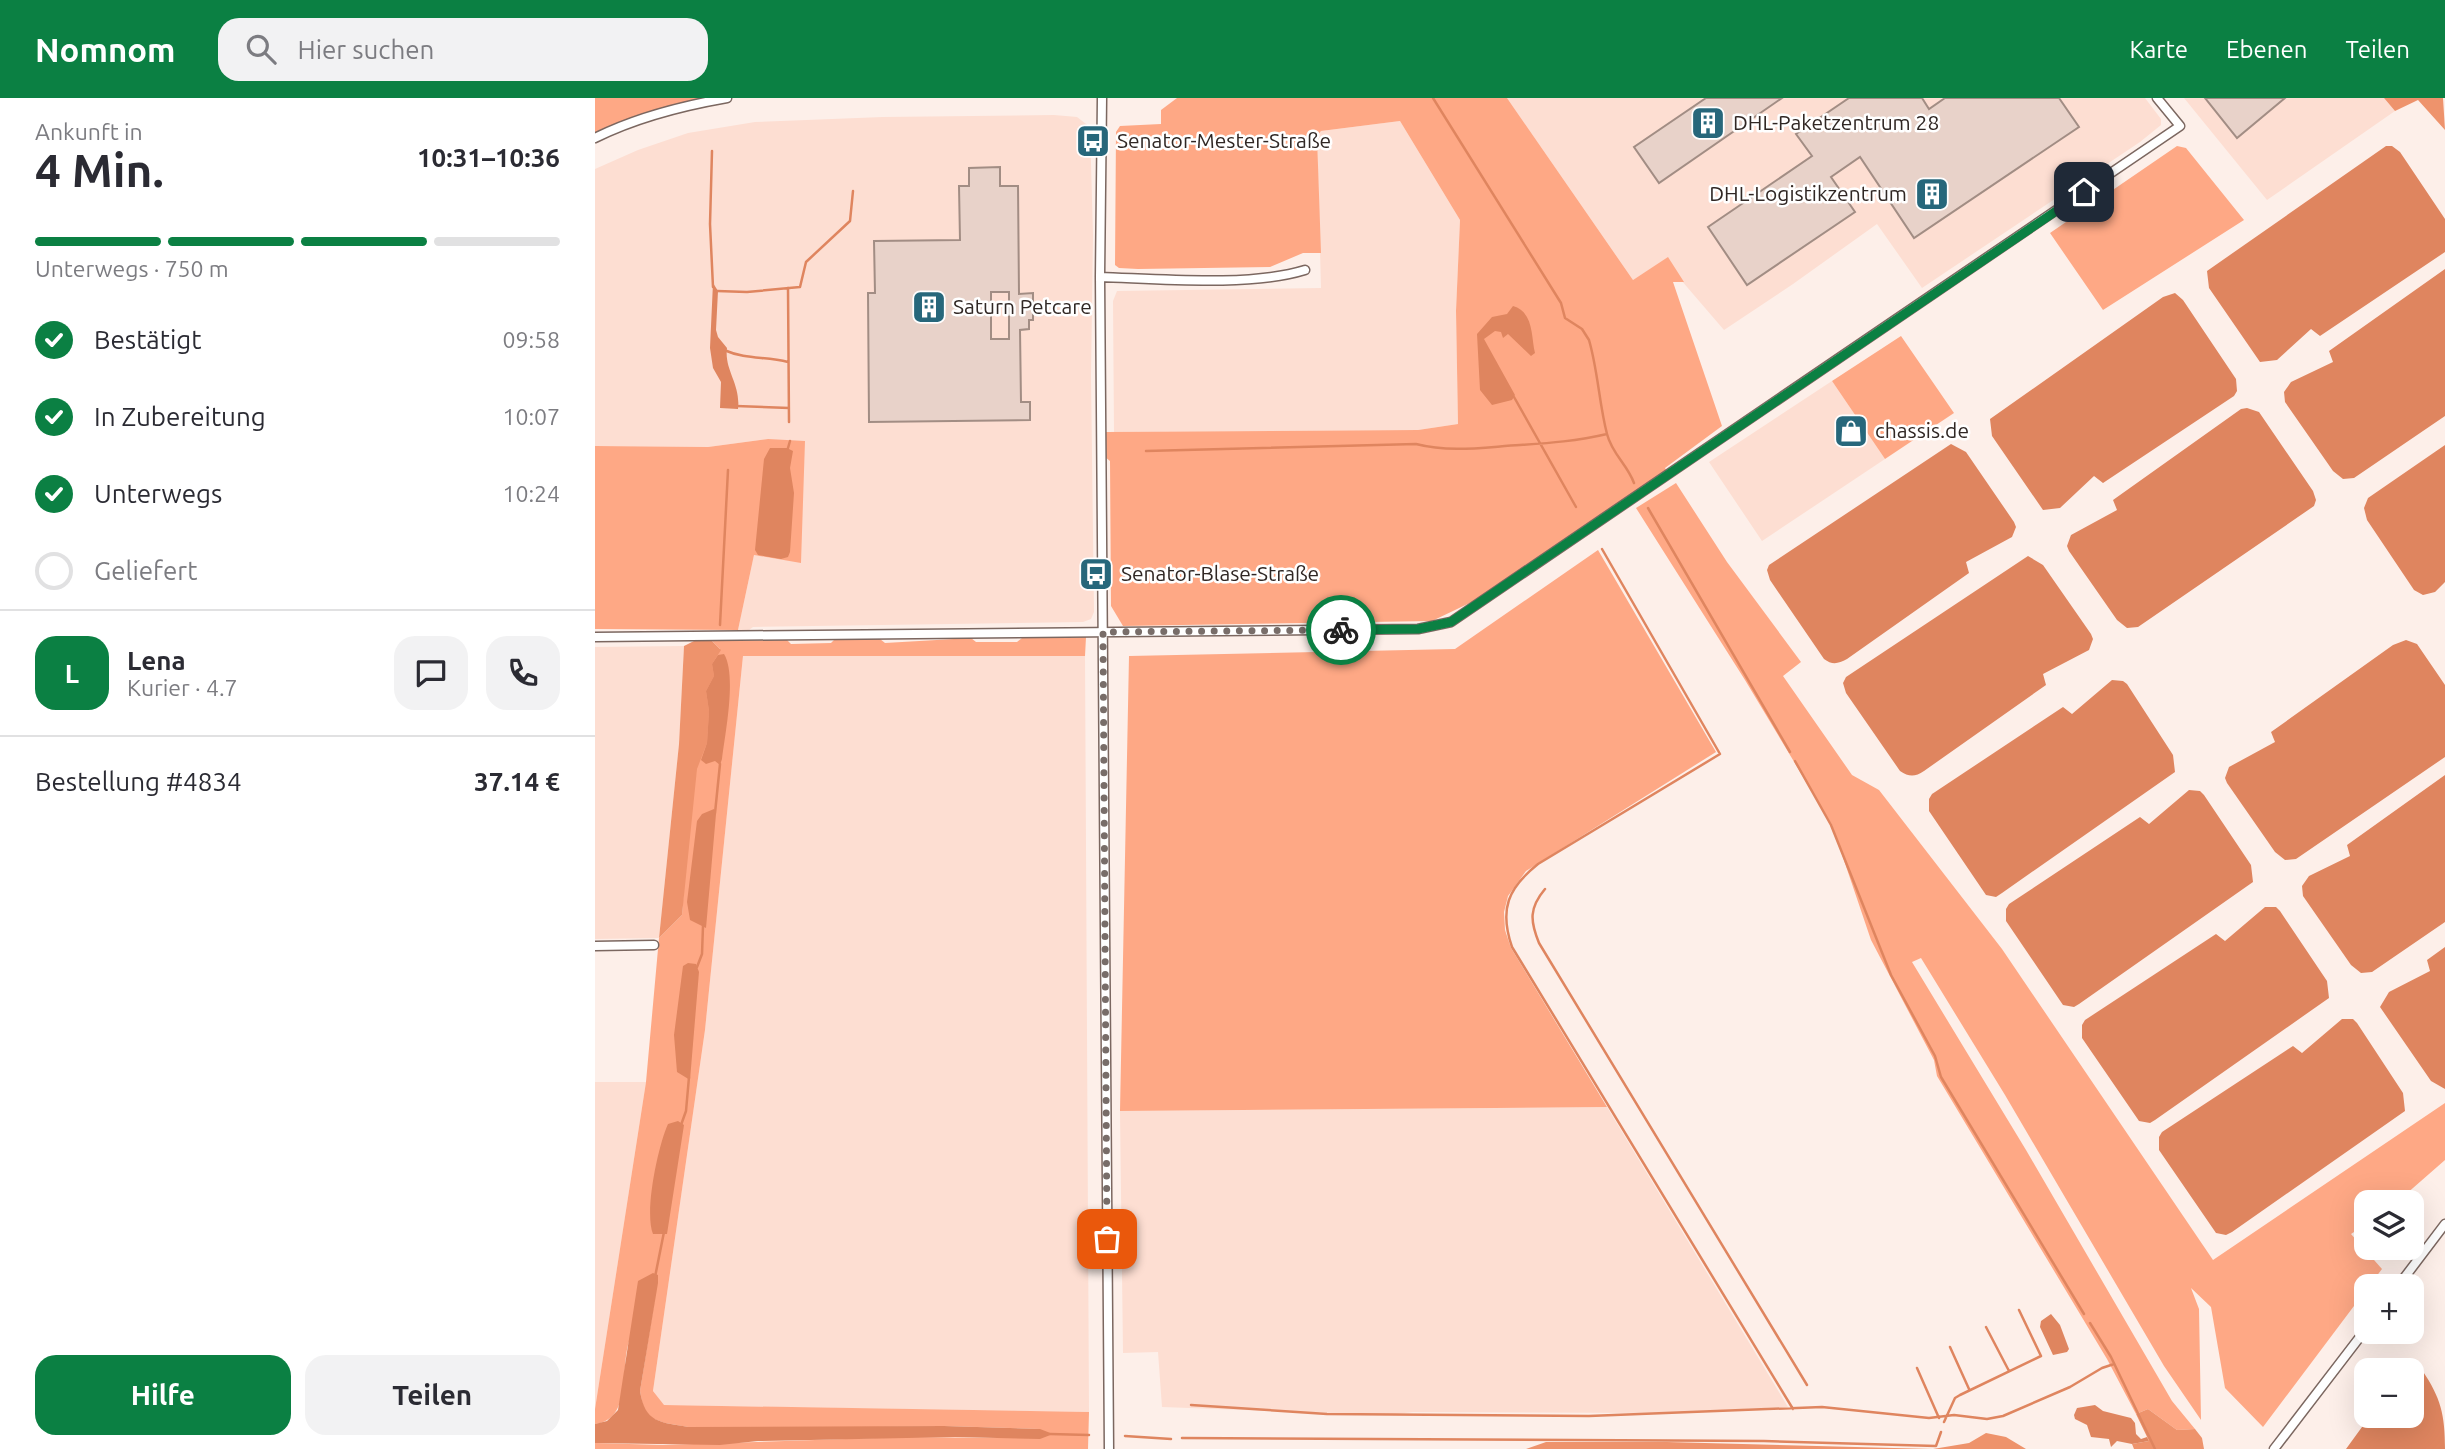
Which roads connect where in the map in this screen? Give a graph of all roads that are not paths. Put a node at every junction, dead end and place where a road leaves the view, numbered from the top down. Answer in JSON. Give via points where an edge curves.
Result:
{"nodes":[{"id":1,"x":727,"y":98,"type":"edge"},
{"id":2,"x":1102,"y":98,"type":"edge"},
{"id":3,"x":2157,"y":98,"type":"edge"},
{"id":4,"x":595,"y":138,"type":"edge"},
{"id":5,"x":1305,"y":270,"type":"dead end"},
{"id":6,"x":1100,"y":278,"type":"junction"},
{"id":7,"x":1103,"y":632,"type":"junction"},
{"id":8,"x":595,"y":637,"type":"edge"},
{"id":9,"x":654,"y":945,"type":"dead end"},
{"id":10,"x":595,"y":946,"type":"edge"},
{"id":11,"x":2445,"y":1224,"type":"edge"},
{"id":12,"x":2407,"y":1274,"type":"edge"},
{"id":13,"x":2354,"y":1344,"type":"edge"},
{"id":14,"x":1109,"y":1449,"type":"edge"},
{"id":15,"x":2274,"y":1449,"type":"edge"}],
"edges":[{"from":1,"to":4,"type":"street","via":[[643,118]]},
{"from":2,"to":6,"type":"street"},
{"from":3,"to":7,"type":"street","via":[[2180,127],[1451,622],[1418,629]]},
{"from":5,"to":6,"type":"street","via":[[1281,277]]},
{"from":6,"to":7,"type":"street"},
{"from":7,"to":8,"type":"street"},
{"from":7,"to":14,"type":"street"},
{"from":9,"to":10,"type":"street"},
{"from":11,"to":12,"type":"street"},
{"from":13,"to":15,"type":"street"}]}
